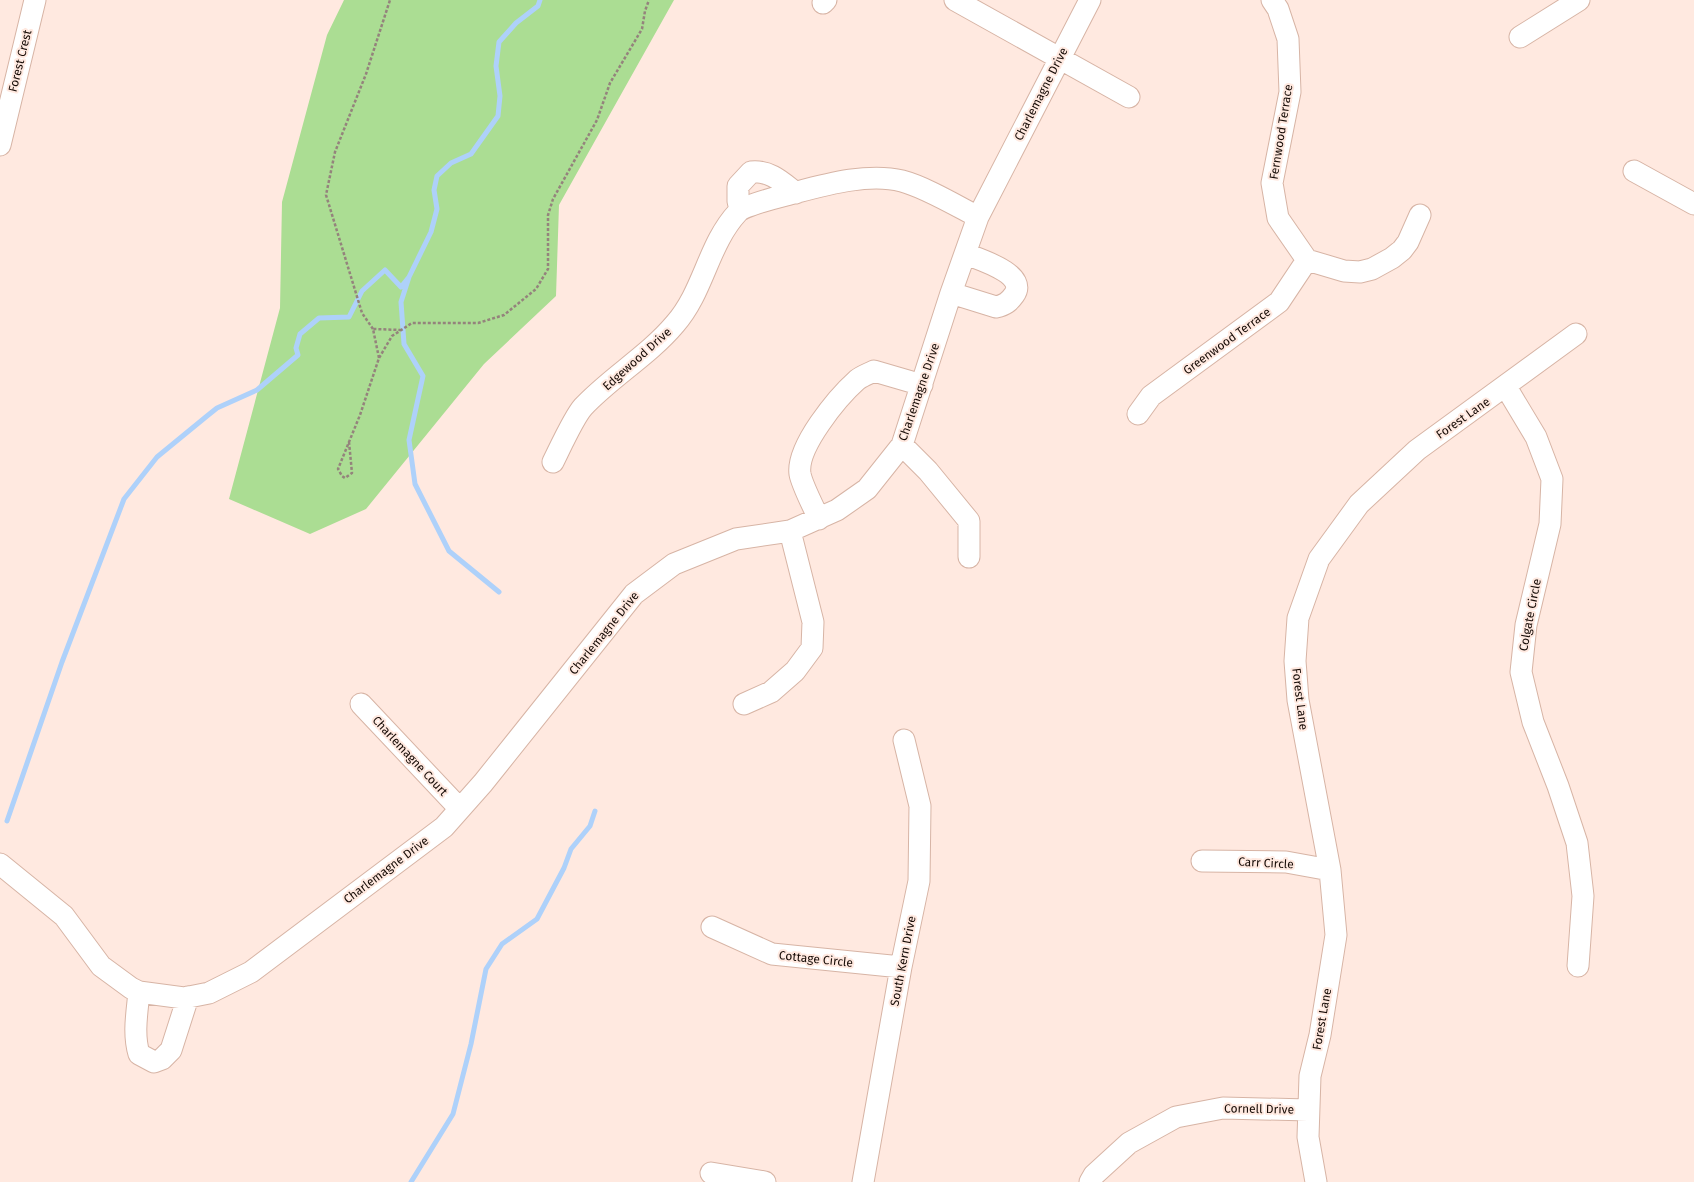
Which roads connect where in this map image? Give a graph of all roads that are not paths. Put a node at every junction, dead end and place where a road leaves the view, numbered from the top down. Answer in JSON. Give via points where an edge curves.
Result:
{"nodes":[{"id":1,"x":35,"y":0,"type":"edge"},
{"id":2,"x":955,"y":0,"type":"edge"},
{"id":3,"x":1090,"y":0,"type":"edge"},
{"id":4,"x":1272,"y":0,"type":"edge"},
{"id":5,"x":1579,"y":0,"type":"edge"},
{"id":6,"x":1520,"y":37,"type":"dead end"},
{"id":7,"x":1059,"y":58,"type":"junction"},
{"id":8,"x":1129,"y":97,"type":"dead end"},
{"id":9,"x":0,"y":145,"type":"edge"},
{"id":10,"x":1634,"y":171,"type":"dead end"},
{"id":11,"x":796,"y":193,"type":"junction"},
{"id":12,"x":1694,"y":204,"type":"edge"},
{"id":13,"x":740,"y":210,"type":"junction"},
{"id":14,"x":1420,"y":215,"type":"dead end"},
{"id":15,"x":978,"y":217,"type":"junction"},
{"id":16,"x":966,"y":254,"type":"junction"},
{"id":17,"x":1307,"y":260,"type":"junction"},
{"id":18,"x":951,"y":293,"type":"junction"},
{"id":19,"x":1576,"y":334,"type":"dead end"},
{"id":20,"x":922,"y":385,"type":"junction"},
{"id":21,"x":1506,"y":387,"type":"junction"},
{"id":22,"x":1138,"y":414,"type":"dead end"},
{"id":23,"x":902,"y":445,"type":"junction"},
{"id":24,"x":553,"y":462,"type":"dead end"},
{"id":25,"x":819,"y":519,"type":"junction"},
{"id":26,"x":790,"y":531,"type":"junction"},
{"id":27,"x":969,"y":557,"type":"dead end"},
{"id":28,"x":361,"y":704,"type":"dead end"},
{"id":29,"x":744,"y":704,"type":"dead end"},
{"id":30,"x":904,"y":740,"type":"dead end"},
{"id":31,"x":460,"y":809,"type":"junction"},
{"id":32,"x":1202,"y":861,"type":"dead end"},
{"id":33,"x":0,"y":864,"type":"edge"},
{"id":34,"x":1330,"y":870,"type":"junction"},
{"id":35,"x":712,"y":926,"type":"dead end"},
{"id":36,"x":1578,"y":966,"type":"dead end"},
{"id":37,"x":901,"y":968,"type":"junction"},
{"id":38,"x":139,"y":992,"type":"junction"},
{"id":39,"x":188,"y":997,"type":"junction"},
{"id":40,"x":1308,"y":1110,"type":"junction"},
{"id":41,"x":711,"y":1173,"type":"dead end"},
{"id":42,"x":765,"y":1182,"type":"edge"},
{"id":43,"x":863,"y":1182,"type":"edge"},
{"id":44,"x":1090,"y":1182,"type":"edge"},
{"id":45,"x":1316,"y":1182,"type":"edge"}],
"edges":[{"from":1,"to":9,"type":"street","name":"Forest Crest"},
{"from":2,"to":7,"type":"street"},
{"from":3,"to":7,"type":"street","name":"Charlemagne Drive"},
{"from":4,"to":17,"type":"street","name":"Fernwood Terrace","via":[[1278,9],[1288,39],[1290,92],[1272,183],[1278,218]]},
{"from":5,"to":6,"type":"street"},
{"from":7,"to":8,"type":"street"},
{"from":7,"to":15,"type":"street","name":"Charlemagne Drive"},
{"from":10,"to":12,"type":"street"},
{"from":11,"to":13,"type":"street"},
{"from":11,"to":13,"type":"street","via":[[767,173],[751,172],[738,186]]},
{"from":11,"to":15,"type":"street","via":[[836,182],[870,178],[902,181]]},
{"from":13,"to":24,"type":"street","name":"Edgewood Drive","via":[[723,231],[709,257],[696,291],[676,323],[653,347],[582,407]]},
{"from":14,"to":17,"type":"street","via":[[1402,250],[1372,269],[1360,272],[1344,271]]},
{"from":15,"to":16,"type":"street","name":"Charlemagne Drive"},
{"from":16,"to":18,"type":"street","name":"Charlemagne Drive"},
{"from":16,"to":18,"type":"street","via":[[1003,269],[1011,275],[1015,283],[1015,293],[1009,301],[996,307]]},
{"from":17,"to":22,"type":"street","name":"Greenwood Terrace","via":[[1279,302],[1151,396]]},
{"from":18,"to":20,"type":"street","name":"Charlemagne Drive"},
{"from":19,"to":21,"type":"street","name":"Forest Lane"},
{"from":20,"to":23,"type":"street","name":"Charlemagne Drive"},
{"from":20,"to":25,"type":"street","via":[[874,371],[858,378],[836,403],[807,443],[801,462],[800,474]]},
{"from":21,"to":34,"type":"street","name":"Forest Lane","via":[[1417,450],[1358,504],[1319,559],[1298,618],[1295,661],[1298,700]]},
{"from":21,"to":36,"type":"street","name":"Colgate Circle","via":[[1536,437],[1552,479],[1550,524],[1526,625],[1521,672],[1533,722],[1577,843],[1583,896]]},
{"from":23,"to":25,"type":"street","name":"Charlemagne Drive","via":[[868,489]]},
{"from":23,"to":27,"type":"street","via":[[928,471],[969,521]]},
{"from":25,"to":26,"type":"street","name":"Charlemagne Drive"},
{"from":26,"to":29,"type":"street","via":[[813,622],[812,648],[795,671],[771,692]]},
{"from":26,"to":31,"type":"street","name":"Charlemagne Drive","via":[[736,539],[722,544],[674,564],[634,594]]},
{"from":28,"to":31,"type":"street","name":"Charlemagne Court"},
{"from":30,"to":37,"type":"street","name":"South Kern Drive","via":[[920,806],[919,880]]},
{"from":31,"to":39,"type":"street","name":"Charlemagne Drive","via":[[444,826],[250,972],[209,994]]},
{"from":32,"to":34,"type":"street","name":"Carr Circle","via":[[1286,862]]},
{"from":33,"to":38,"type":"street","name":"Charlemagne Drive","via":[[64,916],[101,966]]},
{"from":34,"to":40,"type":"street","name":"Forest Lane","via":[[1336,935],[1320,1036],[1310,1076]]},
{"from":35,"to":37,"type":"street","name":"Cottage Circle","via":[[772,954]]},
{"from":37,"to":43,"type":"street","name":"South Kern Drive"},
{"from":38,"to":39,"type":"street","name":"Charlemagne Drive"},
{"from":38,"to":39,"type":"street","via":[[135,1036],[137,1046],[139,1054],[154,1062],[162,1059],[171,1050]]},
{"from":40,"to":44,"type":"street","name":"Cornell Drive","via":[[1222,1108],[1176,1117],[1128,1144],[1094,1175]]},
{"from":40,"to":45,"type":"street","name":"Forest Lane","via":[[1308,1137]]},
{"from":41,"to":42,"type":"street"}]}
